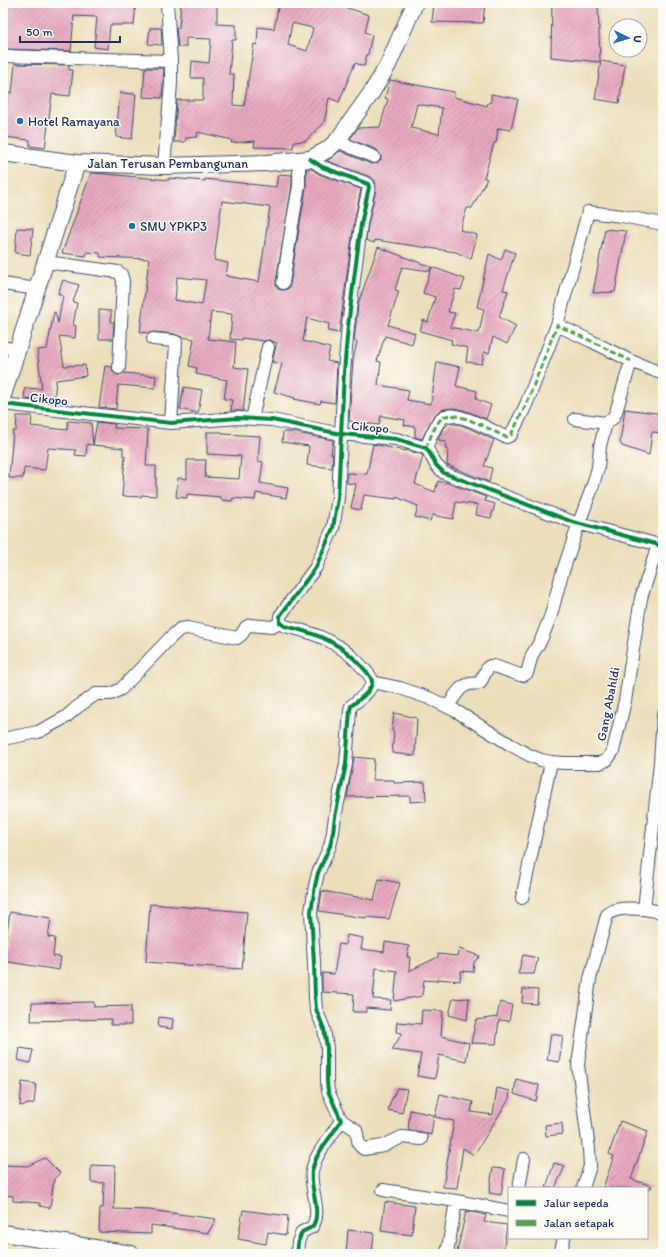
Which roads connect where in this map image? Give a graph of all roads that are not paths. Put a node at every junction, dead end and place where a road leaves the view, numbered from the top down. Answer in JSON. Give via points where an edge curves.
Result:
{"nodes":[{"id":1,"x":167,"y":3,"type":"edge"},
{"id":2,"x":416,"y":3,"type":"edge"},
{"id":3,"x":3,"y":56,"type":"edge"},
{"id":4,"x":171,"y":61,"type":"junction"},
{"id":5,"x":337,"y":141,"type":"junction"},
{"id":6,"x":3,"y":153,"type":"edge"},
{"id":7,"x":374,"y":157,"type":"dead end"},
{"id":8,"x":305,"y":160,"type":"junction"},
{"id":9,"x":77,"y":163,"type":"junction"},
{"id":10,"x":164,"y":166,"type":"junction"},
{"id":11,"x":663,"y":224,"type":"edge"},
{"id":12,"x":46,"y":262,"type":"junction"},
{"id":13,"x":283,"y":282,"type":"dead end"},
{"id":14,"x":3,"y":284,"type":"edge"},
{"id":15,"x":37,"y":289,"type":"junction"},
{"id":16,"x":557,"y":325,"type":"junction"},
{"id":17,"x":153,"y":339,"type":"dead end"},
{"id":18,"x":268,"y":347,"type":"dead end"},
{"id":19,"x":10,"y":349,"type":"edge"},
{"id":20,"x":630,"y":361,"type":"junction"},
{"id":21,"x":119,"y":368,"type":"dead end"},
{"id":22,"x":663,"y":374,"type":"edge"},
{"id":23,"x":3,"y":395,"type":"edge"},
{"id":24,"x":3,"y":404,"type":"edge"},
{"id":25,"x":252,"y":419,"type":"junction"},
{"id":26,"x":575,"y":419,"type":"dead end"},
{"id":27,"x":171,"y":423,"type":"junction"},
{"id":28,"x":606,"y":423,"type":"junction"},
{"id":29,"x":342,"y":434,"type":"junction"},
{"id":30,"x":426,"y":448,"type":"junction"},
{"id":31,"x":579,"y":523,"type":"junction"},
{"id":32,"x":660,"y":546,"type":"edge"},
{"id":33,"x":280,"y":623,"type":"junction"},
{"id":34,"x":372,"y":682,"type":"junction"},
{"id":35,"x":448,"y":707,"type":"junction"},
{"id":36,"x":663,"y":714,"type":"edge"},
{"id":37,"x":662,"y":736,"type":"edge"},
{"id":38,"x":3,"y":739,"type":"edge"},
{"id":39,"x":662,"y":750,"type":"edge"},
{"id":40,"x":550,"y":762,"type":"junction"},
{"id":41,"x":522,"y":898,"type":"dead end"},
{"id":42,"x":644,"y":909,"type":"junction"},
{"id":43,"x":663,"y":912,"type":"edge"},
{"id":44,"x":341,"y":1120,"type":"junction"},
{"id":45,"x":421,"y":1139,"type":"dead end"},
{"id":46,"x":524,"y":1159,"type":"dead end"},
{"id":47,"x":519,"y":1187,"type":"edge"},
{"id":48,"x":583,"y":1187,"type":"edge"},
{"id":49,"x":383,"y":1190,"type":"dead end"},
{"id":50,"x":456,"y":1201,"type":"junction"},
{"id":51,"x":508,"y":1211,"type":"edge"},
{"id":52,"x":3,"y":1233,"type":"edge"},
{"id":53,"x":564,"y":1239,"type":"edge"},
{"id":54,"x":130,"y":1254,"type":"edge"},
{"id":55,"x":296,"y":1254,"type":"edge"},
{"id":56,"x":447,"y":1254,"type":"edge"},
{"id":57,"x":560,"y":1254,"type":"edge"}],
"edges":[{"from":1,"to":4,"type":"street"},
{"from":2,"to":5,"type":"street","name":"Jalan Terusan Pembangunan","via":[[388,65]]},
{"from":3,"to":4,"type":"street"},
{"from":4,"to":10,"type":"street"},
{"from":5,"to":7,"type":"street"},
{"from":5,"to":8,"type":"street","name":"Jalan Terusan Pembangunan","via":[[327,150]]},
{"from":6,"to":9,"type":"street"},
{"from":8,"to":10,"type":"street","name":"Jalan Terusan Pembangunan"},
{"from":8,"to":13,"type":"street","via":[[292,219]]},
{"from":8,"to":29,"type":"street","via":[[368,184],[369,187],[361,224],[348,326]]},
{"from":9,"to":10,"type":"street","name":"Jalan Terusan Pembangunan"},
{"from":9,"to":12,"type":"street","name":"Jalan Terusan Pembangunan"},
{"from":11,"to":16,"type":"street","via":[[588,212]]},
{"from":12,"to":15,"type":"street","name":"Jalan Terusan Pembangunan"},
{"from":12,"to":21,"type":"street","via":[[121,274],[123,281]]},
{"from":14,"to":15,"type":"street"},
{"from":15,"to":19,"type":"street","name":"Jalan Terusan Pembangunan"},
{"from":16,"to":20,"type":"street"},
{"from":16,"to":30,"type":"street","via":[[526,405],[510,435],[503,436],[465,418],[449,414],[443,416]]},
{"from":17,"to":27,"type":"street","via":[[176,342]]},
{"from":18,"to":25,"type":"street"},
{"from":19,"to":23,"type":"street","name":"Jalan Terusan Pembangunan"},
{"from":20,"to":22,"type":"street"},
{"from":20,"to":28,"type":"street","via":[[616,412]]},
{"from":24,"to":27,"type":"street","name":"Cikopo"},
{"from":25,"to":27,"type":"street","name":"Cikopo"},
{"from":25,"to":29,"type":"street","name":"Cikopo","via":[[272,420]]},
{"from":26,"to":28,"type":"street"},
{"from":28,"to":31,"type":"street","via":[[598,468]]},
{"from":29,"to":30,"type":"street","name":"Cikopo","via":[[396,439]]},
{"from":29,"to":33,"type":"street","via":[[338,498],[333,528],[316,567],[280,616]]},
{"from":30,"to":31,"type":"street","via":[[436,466],[444,473]]},
{"from":31,"to":32,"type":"street"},
{"from":31,"to":35,"type":"street","via":[[551,615],[532,655],[527,673],[520,675],[490,666],[480,683],[464,686]]},
{"from":32,"to":40,"type":"street","name":"Gang Abahldi","via":[[641,598],[625,701],[613,751],[607,760],[600,763]]},
{"from":33,"to":34,"type":"street","via":[[332,642],[359,664]]},
{"from":33,"to":38,"type":"street","via":[[272,627],[250,625],[239,638],[187,628],[180,629],[121,689],[111,694],[96,694],[66,717],[38,732]]},
{"from":34,"to":35,"type":"street","name":"Gang Abahldi","via":[[400,688]]},
{"from":34,"to":44,"type":"street","via":[[370,688],[351,706],[346,764],[333,832],[318,873],[311,912],[316,1010],[324,1029],[327,1048],[328,1091]]},
{"from":35,"to":40,"type":"street","name":"Gang Abahldi","via":[[529,755]]},
{"from":36,"to":37,"type":"street"},
{"from":37,"to":39,"type":"street"},
{"from":39,"to":42,"type":"street"},
{"from":40,"to":41,"type":"street"},
{"from":42,"to":43,"type":"street"},
{"from":42,"to":48,"type":"street","via":[[620,909],[607,915],[590,980],[578,1065],[590,1166]]},
{"from":44,"to":45,"type":"street","via":[[356,1130],[358,1144],[364,1149],[383,1146],[402,1137]]},
{"from":44,"to":55,"type":"street","via":[[314,1163],[314,1225],[302,1232]]},
{"from":46,"to":47,"type":"street"},
{"from":49,"to":50,"type":"street"},
{"from":50,"to":51,"type":"street"},
{"from":50,"to":56,"type":"street"},
{"from":52,"to":54,"type":"street"},
{"from":53,"to":57,"type":"street"}]}
